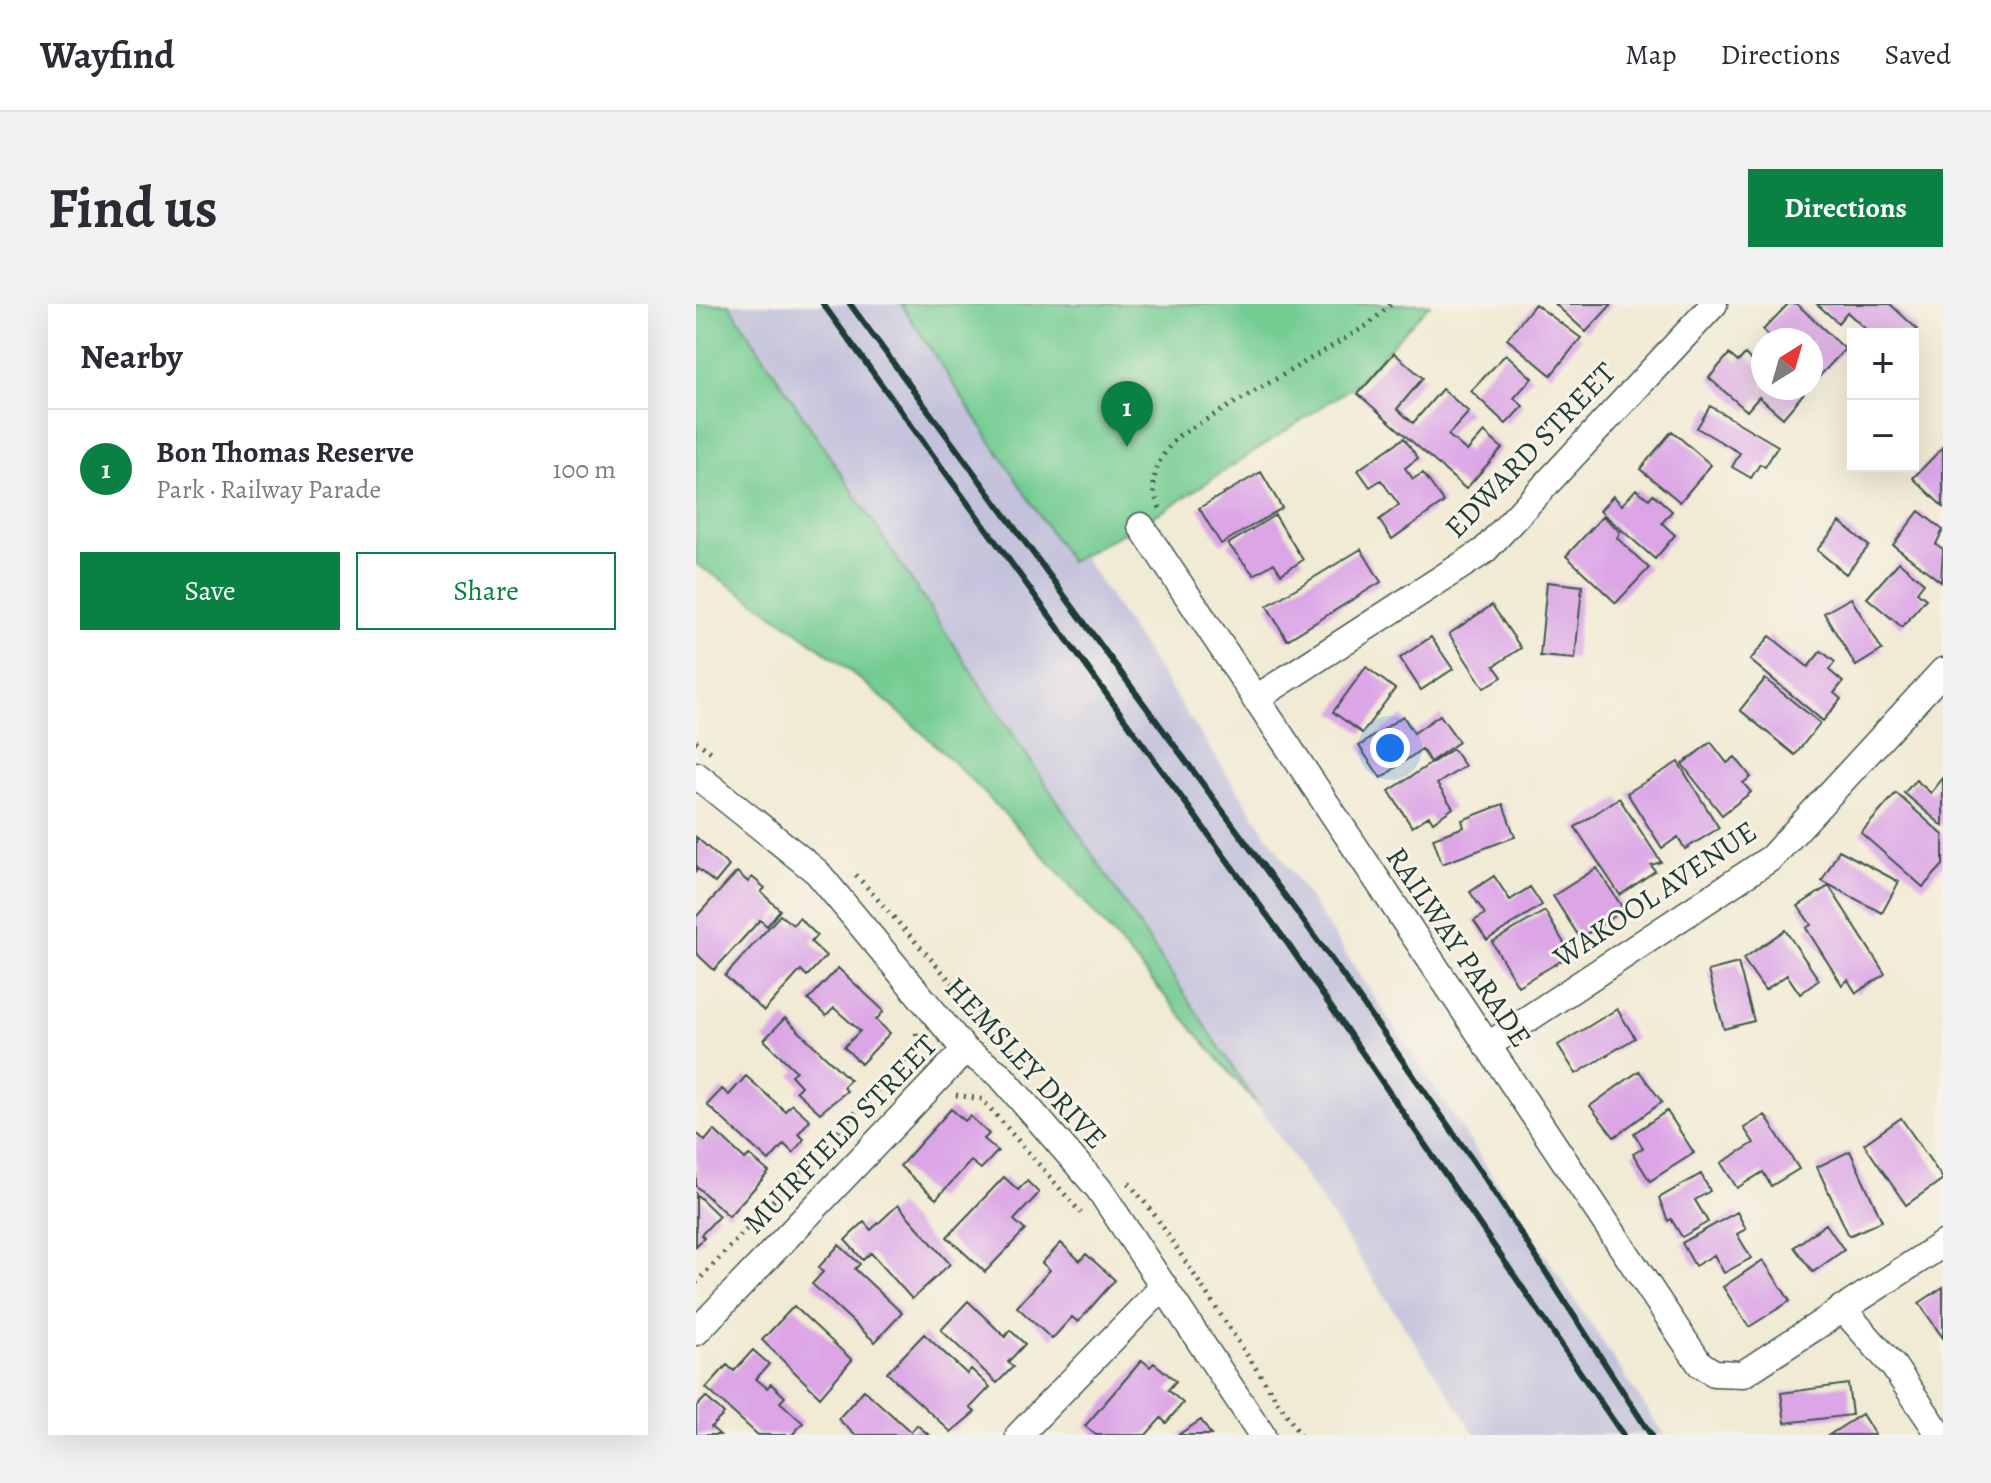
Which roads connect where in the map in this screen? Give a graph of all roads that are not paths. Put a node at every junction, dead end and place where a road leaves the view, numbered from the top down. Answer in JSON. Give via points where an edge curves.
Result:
{"nodes":[{"id":1,"x":1714,"y":304,"type":"edge"},
{"id":2,"x":1152,"y":519,"type":"road end"},
{"id":3,"x":1943,"y":671,"type":"edge"},
{"id":4,"x":1255,"y":699,"type":"junction"},
{"id":5,"x":696,"y":775,"type":"edge"},
{"id":6,"x":1487,"y":1046,"type":"junction"},
{"id":7,"x":965,"y":1050,"type":"junction"},
{"id":8,"x":1943,"y":1244,"type":"edge"},
{"id":9,"x":1164,"y":1286,"type":"junction"},
{"id":10,"x":1852,"y":1302,"type":"junction"},
{"id":11,"x":696,"y":1332,"type":"edge"},
{"id":12,"x":1019,"y":1435,"type":"edge"},
{"id":13,"x":1262,"y":1435,"type":"edge"},
{"id":14,"x":1940,"y":1435,"type":"edge"}],
"edges":[{"from":1,"to":4,"type":"street","name":"EDWARD STREET","via":[[1484,551]]},
{"from":2,"to":4,"type":"street","name":"RAILWAY PARADE"},
{"from":3,"to":6,"type":"street","name":"WAKOOL AVENUE","via":[[1771,858]]},
{"from":4,"to":6,"type":"street","name":"RAILWAY PARADE"},
{"from":5,"to":7,"type":"street","name":"HEMSLEY DRIVE","via":[[817,872]]},
{"from":6,"to":10,"type":"street","name":"RAILWAY PARADE","via":[[1687,1350],[1714,1373],[1743,1374]]},
{"from":7,"to":9,"type":"street","name":"HEMSLEY DRIVE","via":[[999,1074],[1099,1189]]},
{"from":7,"to":11,"type":"street","name":"MUIRFIELD STREET"},
{"from":8,"to":10,"type":"street"},
{"from":9,"to":12,"type":"street"},
{"from":9,"to":13,"type":"street","name":"HEMSLEY DRIVE"},
{"from":10,"to":14,"type":"street"}]}
